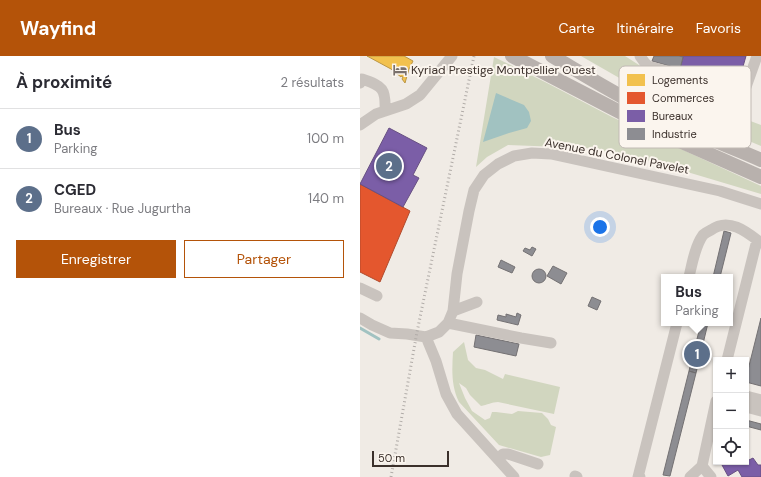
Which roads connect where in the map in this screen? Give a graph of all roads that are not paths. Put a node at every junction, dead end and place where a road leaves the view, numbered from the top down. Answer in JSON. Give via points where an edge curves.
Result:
{"nodes":[{"id":1,"x":452,"y":56,"type":"edge"},
{"id":2,"x":512,"y":56,"type":"edge"},
{"id":3,"x":552,"y":56,"type":"edge"},
{"id":4,"x":640,"y":56,"type":"edge"},
{"id":5,"x":757,"y":56,"type":"edge"},
{"id":6,"x":648,"y":66,"type":"edge"},
{"id":7,"x":751,"y":73,"type":"edge"},
{"id":8,"x":360,"y":83,"type":"edge"},
{"id":9,"x":619,"y":95,"type":"edge"},
{"id":10,"x":385,"y":111,"type":"junction"},
{"id":11,"x":619,"y":112,"type":"edge"},
{"id":12,"x":360,"y":125,"type":"edge"},
{"id":13,"x":696,"y":148,"type":"edge"},
{"id":14,"x":732,"y":148,"type":"edge"},
{"id":15,"x":761,"y":160,"type":"edge"},
{"id":16,"x":761,"y":177,"type":"edge"},
{"id":17,"x":761,"y":204,"type":"edge"},
{"id":18,"x":759,"y":242,"type":"edge"},
{"id":19,"x":690,"y":274,"type":"edge"},
{"id":20,"x":360,"y":288,"type":"edge"},
{"id":21,"x":377,"y":296,"type":"dead end"},
{"id":22,"x":477,"y":302,"type":"dead end"},
{"id":23,"x":453,"y":311,"type":"junction"},
{"id":24,"x":360,"y":318,"type":"edge"},
{"id":25,"x":448,"y":323,"type":"junction"},
{"id":26,"x":676,"y":326,"type":"edge"},
{"id":27,"x":426,"y":337,"type":"junction"},
{"id":28,"x":551,"y":343,"type":"dead end"},
{"id":29,"x":727,"y":357,"type":"edge"},
{"id":30,"x":749,"y":390,"type":"edge"},
{"id":31,"x":761,"y":393,"type":"edge"},
{"id":32,"x":749,"y":397,"type":"edge"},
{"id":33,"x":761,"y":400,"type":"edge"},
{"id":34,"x":749,"y":408,"type":"edge"},
{"id":35,"x":761,"y":411,"type":"edge"},
{"id":36,"x":713,"y":416,"type":"edge"},
{"id":37,"x":498,"y":459,"type":"junction"},
{"id":38,"x":538,"y":464,"type":"dead end"},
{"id":39,"x":702,"y":466,"type":"junction"},
{"id":40,"x":514,"y":477,"type":"edge"},
{"id":41,"x":640,"y":477,"type":"edge"},
{"id":42,"x":690,"y":477,"type":"edge"},
{"id":43,"x":710,"y":477,"type":"edge"}],
"edges":[{"from":1,"to":10,"type":"street","via":[[420,95],[406,104]]},
{"from":2,"to":11,"type":"main road"},
{"from":3,"to":9,"type":"main road"},
{"from":4,"to":6,"type":"street"},
{"from":5,"to":7,"type":"street"},
{"from":8,"to":10,"type":"street","via":[[362,79],[381,88]]},
{"from":10,"to":12,"type":"street"},
{"from":13,"to":16,"type":"main road"},
{"from":14,"to":15,"type":"main road"},
{"from":17,"to":23,"type":"street","name":"Avenue du Colonel Pavelet","via":[[720,191],[614,172],[551,154],[532,153],[514,156],[484,175],[474,190]]},
{"from":18,"to":19,"type":"street","via":[[743,229],[728,224],[716,226],[704,235],[696,249]]},
{"from":18,"to":29,"type":"street"},
{"from":20,"to":21,"type":"street"},
{"from":22,"to":23,"type":"street"},
{"from":23,"to":25,"type":"street","name":"Avenue du Colonel Pavelet"},
{"from":24,"to":27,"type":"street","via":[[390,332]]},
{"from":25,"to":27,"type":"street","via":[[439,332]]},
{"from":25,"to":28,"type":"street"},
{"from":26,"to":41,"type":"street","via":[[638,476]]},
{"from":27,"to":37,"type":"street","via":[[451,405]]},
{"from":30,"to":31,"type":"street"},
{"from":32,"to":33,"type":"street"},
{"from":34,"to":35,"type":"street"},
{"from":36,"to":39,"type":"street"},
{"from":37,"to":38,"type":"street","via":[[503,454],[508,454]]},
{"from":37,"to":40,"type":"street"},
{"from":39,"to":42,"type":"street"},
{"from":39,"to":43,"type":"street"}]}
